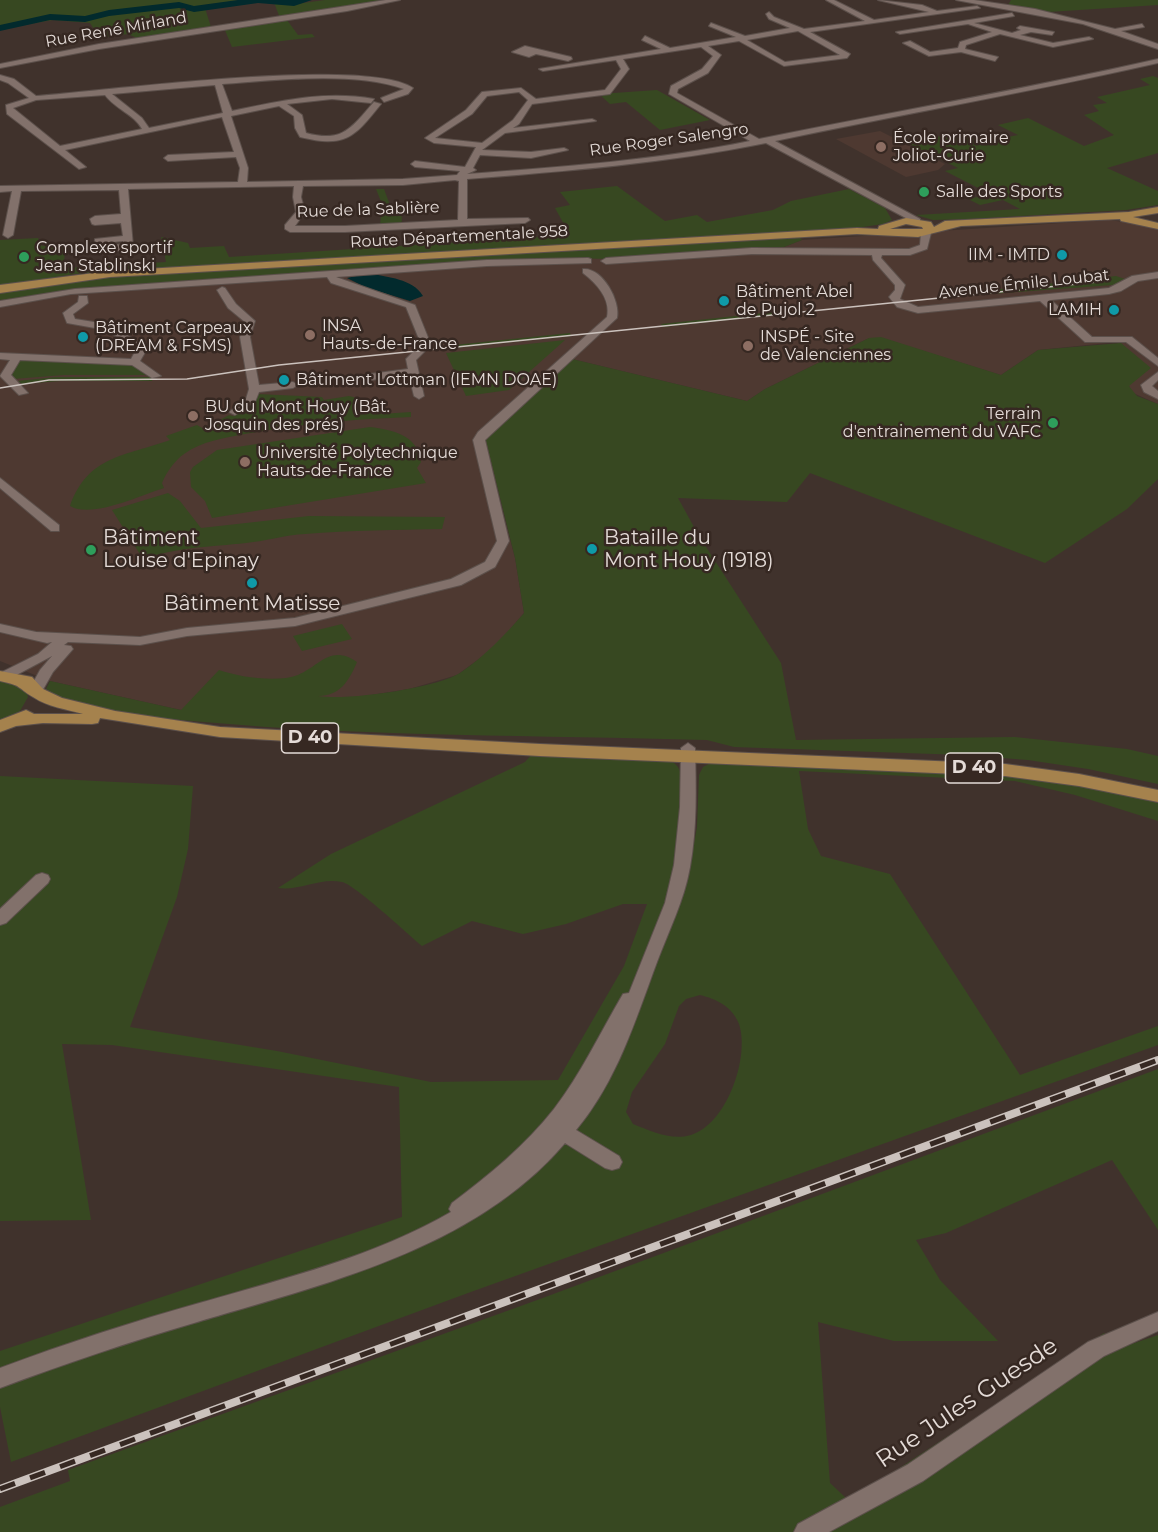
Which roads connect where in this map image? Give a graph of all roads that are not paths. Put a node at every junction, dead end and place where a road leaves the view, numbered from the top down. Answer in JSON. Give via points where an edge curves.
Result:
{"nodes":[{"id":1,"x":398,"y":0,"type":"edge"},
{"id":2,"x":829,"y":0,"type":"edge"},
{"id":3,"x":881,"y":0,"type":"edge"},
{"id":4,"x":958,"y":0,"type":"edge"},
{"id":5,"x":1007,"y":7,"type":"junction"},
{"id":6,"x":769,"y":14,"type":"dead end"},
{"id":7,"x":936,"y":14,"type":"junction"},
{"id":8,"x":1012,"y":15,"type":"dead end"},
{"id":9,"x":873,"y":22,"type":"junction"},
{"id":10,"x":961,"y":23,"type":"junction"},
{"id":11,"x":711,"y":25,"type":"dead end"},
{"id":12,"x":1143,"y":26,"type":"dead end"},
{"id":13,"x":1016,"y":28,"type":"dead end"},
{"id":14,"x":801,"y":30,"type":"junction"},
{"id":15,"x":1029,"y":30,"type":"junction"},
{"id":16,"x":1115,"y":30,"type":"junction"},
{"id":17,"x":900,"y":32,"type":"dead end"},
{"id":18,"x":999,"y":32,"type":"junction"},
{"id":19,"x":1052,"y":33,"type":"dead end"},
{"id":20,"x":1012,"y":35,"type":"junction"},
{"id":21,"x":645,"y":38,"type":"dead end"},
{"id":22,"x":743,"y":39,"type":"junction"},
{"id":23,"x":1089,"y":39,"type":"dead end"},
{"id":24,"x":702,"y":45,"type":"junction"},
{"id":25,"x":1158,"y":46,"type":"edge"},
{"id":26,"x":667,"y":49,"type":"junction"},
{"id":27,"x":961,"y":50,"type":"junction"},
{"id":28,"x":951,"y":51,"type":"junction"},
{"id":29,"x":535,"y":52,"type":"dead end"},
{"id":30,"x":619,"y":59,"type":"junction"},
{"id":31,"x":995,"y":59,"type":"dead end"},
{"id":32,"x":1158,"y":61,"type":"edge"},
{"id":33,"x":578,"y":62,"type":"junction"},
{"id":34,"x":1143,"y":65,"type":"junction"},
{"id":35,"x":0,"y":66,"type":"edge"},
{"id":36,"x":268,"y":69,"type":"dead end"},
{"id":37,"x":543,"y":69,"type":"dead end"},
{"id":38,"x":1158,"y":71,"type":"edge"},
{"id":39,"x":0,"y":77,"type":"edge"},
{"id":40,"x":273,"y":79,"type":"junction"},
{"id":41,"x":218,"y":84,"type":"junction"},
{"id":42,"x":108,"y":93,"type":"junction"},
{"id":43,"x":36,"y":100,"type":"junction"},
{"id":44,"x":533,"y":100,"type":"junction"},
{"id":45,"x":377,"y":101,"type":"junction"},
{"id":46,"x":280,"y":103,"type":"junction"},
{"id":47,"x":226,"y":115,"type":"junction"},
{"id":48,"x":592,"y":121,"type":"dead end"},
{"id":49,"x":506,"y":130,"type":"junction"},
{"id":50,"x":147,"y":131,"type":"junction"},
{"id":51,"x":763,"y":141,"type":"junction"},
{"id":52,"x":59,"y":149,"type":"junction"},
{"id":53,"x":564,"y":150,"type":"dead end"},
{"id":54,"x":477,"y":152,"type":"junction"},
{"id":55,"x":239,"y":154,"type":"junction"},
{"id":56,"x":168,"y":158,"type":"dead end"},
{"id":57,"x":415,"y":164,"type":"dead end"},
{"id":58,"x":82,"y":167,"type":"dead end"},
{"id":59,"x":244,"y":168,"type":"junction"},
{"id":60,"x":492,"y":168,"type":"junction"},
{"id":61,"x":506,"y":175,"type":"junction"},
{"id":62,"x":462,"y":176,"type":"junction"},
{"id":63,"x":299,"y":184,"type":"junction"},
{"id":64,"x":242,"y":185,"type":"junction"},
{"id":65,"x":254,"y":185,"type":"junction"},
{"id":66,"x":123,"y":187,"type":"junction"},
{"id":67,"x":0,"y":189,"type":"edge"},
{"id":68,"x":17,"y":189,"type":"junction"},
{"id":69,"x":894,"y":209,"type":"junction"},
{"id":70,"x":1158,"y":210,"type":"edge"},
{"id":71,"x":1143,"y":217,"type":"junction"},
{"id":72,"x":525,"y":220,"type":"dead end"},
{"id":73,"x":462,"y":222,"type":"junction"},
{"id":74,"x":1158,"y":226,"type":"edge"},
{"id":75,"x":900,"y":228,"type":"junction"},
{"id":76,"x":924,"y":230,"type":"junction"},
{"id":77,"x":8,"y":235,"type":"dead end"},
{"id":78,"x":126,"y":238,"type":"dead end"},
{"id":79,"x":878,"y":252,"type":"junction"},
{"id":80,"x":609,"y":266,"type":"junction"},
{"id":81,"x":585,"y":267,"type":"junction"},
{"id":82,"x":330,"y":275,"type":"junction"},
{"id":83,"x":1158,"y":275,"type":"edge"},
{"id":84,"x":601,"y":285,"type":"junction"},
{"id":85,"x":218,"y":286,"type":"junction"},
{"id":86,"x":0,"y":289,"type":"edge"},
{"id":87,"x":75,"y":296,"type":"junction"},
{"id":88,"x":1044,"y":298,"type":"junction"},
{"id":89,"x":0,"y":304,"type":"edge"},
{"id":90,"x":0,"y":356,"type":"edge"},
{"id":91,"x":17,"y":357,"type":"junction"},
{"id":92,"x":134,"y":362,"type":"junction"},
{"id":93,"x":1158,"y":363,"type":"edge"},
{"id":94,"x":414,"y":372,"type":"junction"},
{"id":95,"x":1158,"y":375,"type":"edge"},
{"id":96,"x":156,"y":376,"type":"dead end"},
{"id":97,"x":370,"y":376,"type":"dead end"},
{"id":98,"x":293,"y":385,"type":"dead end"},
{"id":99,"x":254,"y":389,"type":"junction"},
{"id":100,"x":23,"y":393,"type":"dead end"},
{"id":101,"x":419,"y":396,"type":"dead end"},
{"id":102,"x":1158,"y":396,"type":"edge"},
{"id":103,"x":235,"y":412,"type":"dead end"},
{"id":104,"x":0,"y":482,"type":"edge"},
{"id":105,"x":55,"y":528,"type":"dead end"},
{"id":106,"x":0,"y":628,"type":"edge"},
{"id":107,"x":67,"y":640,"type":"junction"},
{"id":108,"x":2,"y":676,"type":"edge"},
{"id":109,"x":37,"y":692,"type":"junction"},
{"id":110,"x":8,"y":724,"type":"edge"},
{"id":111,"x":179,"y":727,"type":"junction"},
{"id":112,"x":688,"y":752,"type":"junction"},
{"id":113,"x":1158,"y":788,"type":"edge"},
{"id":114,"x":1158,"y":796,"type":"edge"},
{"id":115,"x":42,"y":879,"type":"dead end"},
{"id":116,"x":0,"y":919,"type":"edge"},
{"id":117,"x":558,"y":1129,"type":"junction"},
{"id":118,"x":612,"y":1162,"type":"dead end"},
{"id":119,"x":1158,"y":1321,"type":"edge"},
{"id":120,"x":0,"y":1378,"type":"edge"},
{"id":121,"x":806,"y":1532,"type":"edge"}],
"edges":[{"from":1,"to":35,"type":"street","name":"Rue René Mirland","via":[[109,44]]},
{"from":2,"to":9,"type":"street"},
{"from":3,"to":7,"type":"street","via":[[922,7]]},
{"from":4,"to":5,"type":"street"},
{"from":5,"to":7,"type":"street"},
{"from":5,"to":16,"type":"street"},
{"from":6,"to":14,"type":"street"},
{"from":7,"to":9,"type":"street"},
{"from":7,"to":10,"type":"street"},
{"from":8,"to":10,"type":"street"},
{"from":9,"to":14,"type":"street"},
{"from":10,"to":17,"type":"street"},
{"from":10,"to":18,"type":"street"},
{"from":11,"to":22,"type":"street"},
{"from":12,"to":16,"type":"street"},
{"from":13,"to":15,"type":"street"},
{"from":14,"to":22,"type":"street"},
{"from":14,"to":22,"type":"street","via":[[847,56],[784,64]]},
{"from":15,"to":19,"type":"street"},
{"from":15,"to":20,"type":"street"},
{"from":16,"to":25,"type":"street"},
{"from":18,"to":20,"type":"street"},
{"from":18,"to":27,"type":"street","via":[[963,44]]},
{"from":20,"to":23,"type":"street","via":[[1053,45]]},
{"from":21,"to":26,"type":"street"},
{"from":22,"to":24,"type":"street"},
{"from":24,"to":26,"type":"street"},
{"from":24,"to":51,"type":"street","via":[[717,55],[707,69],[674,88],[673,94]]},
{"from":26,"to":30,"type":"street","via":[[628,54]]},
{"from":27,"to":28,"type":"street"},
{"from":27,"to":31,"type":"street"},
{"from":28,"to":28,"type":"street","via":[[926,43],[907,42],[928,53]]},
{"from":29,"to":33,"type":"street"},
{"from":30,"to":33,"type":"street"},
{"from":30,"to":44,"type":"street","via":[[626,69],[607,92]]},
{"from":32,"to":34,"type":"street","name":"Rue Roger Salengro"},
{"from":33,"to":37,"type":"street"},
{"from":34,"to":38,"type":"street"},
{"from":34,"to":51,"type":"street","name":"Rue Roger Salengro"},
{"from":36,"to":40,"type":"street"},
{"from":39,"to":43,"type":"street"},
{"from":40,"to":41,"type":"street"},
{"from":40,"to":45,"type":"street","via":[[366,75],[393,79],[408,88]]},
{"from":41,"to":42,"type":"street"},
{"from":41,"to":47,"type":"street","via":[[228,109]]},
{"from":42,"to":43,"type":"street"},
{"from":42,"to":50,"type":"street","via":[[141,120]]},
{"from":43,"to":52,"type":"street","via":[[17,107],[12,114]]},
{"from":44,"to":49,"type":"street"},
{"from":44,"to":54,"type":"street","via":[[520,90],[483,95],[472,110],[429,138]]},
{"from":45,"to":46,"type":"street","via":[[324,97]]},
{"from":45,"to":46,"type":"street","via":[[351,134],[323,140],[304,136],[298,115]]},
{"from":46,"to":47,"type":"street"},
{"from":47,"to":50,"type":"street"},
{"from":47,"to":55,"type":"street"},
{"from":48,"to":49,"type":"street"},
{"from":49,"to":54,"type":"street"},
{"from":50,"to":52,"type":"street"},
{"from":51,"to":61,"type":"street","name":"Rue Roger Salengro","via":[[703,153]]},
{"from":51,"to":69,"type":"street"},
{"from":52,"to":58,"type":"street"},
{"from":53,"to":54,"type":"street","via":[[531,155]]},
{"from":54,"to":60,"type":"street"},
{"from":54,"to":62,"type":"street"},
{"from":55,"to":56,"type":"street"},
{"from":55,"to":59,"type":"street"},
{"from":57,"to":62,"type":"street"},
{"from":59,"to":64,"type":"street"},
{"from":59,"to":65,"type":"street"},
{"from":60,"to":61,"type":"street"},
{"from":60,"to":62,"type":"street"},
{"from":61,"to":62,"type":"street","name":"Rue Roger Salengro"},
{"from":62,"to":63,"type":"street","name":"Rue Roger Salengro"},
{"from":62,"to":73,"type":"street","name":"Rue de la Sablière"},
{"from":63,"to":65,"type":"street","name":"Rue Roger Salengro"},
{"from":63,"to":73,"type":"street","name":"Rue de la Sablière","via":[[301,212],[289,226],[293,230]]},
{"from":64,"to":65,"type":"street","name":"Rue Roger Salengro"},
{"from":64,"to":66,"type":"street","name":"Rue Roger Salengro"},
{"from":66,"to":68,"type":"street","name":"Rue Roger Salengro"},
{"from":66,"to":78,"type":"street"},
{"from":67,"to":68,"type":"street","name":"Rue Roger Salengro"},
{"from":68,"to":77,"type":"street"},
{"from":69,"to":75,"type":"street"},
{"from":69,"to":76,"type":"street"},
{"from":70,"to":71,"type":"main road"},
{"from":71,"to":74,"type":"main road"},
{"from":71,"to":76,"type":"main road","via":[[957,225]]},
{"from":72,"to":73,"type":"street","name":"Rue de la Sablière"},
{"from":75,"to":76,"type":"main road","name":"Route Départementale 958"},
{"from":75,"to":86,"type":"main road","name":"Route Départementale 958","via":[[63,279]]},
{"from":76,"to":79,"type":"street","via":[[923,248],[914,252]]},
{"from":79,"to":80,"type":"street","via":[[752,251],[633,259]]},
{"from":79,"to":88,"type":"street","name":"Avenue Émile Loubat","via":[[876,258],[900,285],[894,298],[905,307],[926,310]]},
{"from":80,"to":81,"type":"street"},
{"from":80,"to":84,"type":"street"},
{"from":81,"to":82,"type":"street","via":[[550,261]]},
{"from":81,"to":84,"type":"street"},
{"from":82,"to":85,"type":"street"},
{"from":82,"to":94,"type":"street","via":[[334,281],[413,308],[426,345],[411,358]]},
{"from":83,"to":88,"type":"street","name":"Avenue Émile Loubat","via":[[1137,277],[1113,291]]},
{"from":84,"to":107,"type":"street","via":[[614,307],[610,321],[574,349],[479,440],[503,541],[490,564],[476,574],[295,622],[198,632],[136,647]]},
{"from":85,"to":87,"type":"street","via":[[108,289]]},
{"from":85,"to":99,"type":"street","via":[[232,306],[250,321],[244,336]]},
{"from":87,"to":89,"type":"street","via":[[34,297]]},
{"from":87,"to":92,"type":"street","via":[[83,302],[68,315],[71,321],[109,327],[142,349]]},
{"from":88,"to":93,"type":"street","via":[[1089,340],[1128,339]]},
{"from":90,"to":91,"type":"street"},
{"from":91,"to":92,"type":"street"},
{"from":91,"to":100,"type":"street","via":[[5,375]]},
{"from":92,"to":96,"type":"street"},
{"from":94,"to":97,"type":"street"},
{"from":94,"to":101,"type":"street"},
{"from":95,"to":102,"type":"street","via":[[1146,385]]},
{"from":98,"to":99,"type":"street"},
{"from":99,"to":103,"type":"street","via":[[251,400]]},
{"from":104,"to":105,"type":"street"},
{"from":106,"to":107,"type":"street"},
{"from":107,"to":108,"type":"street","via":[[43,657]]},
{"from":107,"to":109,"type":"street"},
{"from":108,"to":109,"type":"main road","via":[[23,679]]},
{"from":109,"to":110,"type":"main road","via":[[32,709]]},
{"from":109,"to":111,"type":"main road","number":"D 40","via":[[51,700],[96,712]]},
{"from":110,"to":111,"type":"main road","number":"D 40","via":[[67,718]]},
{"from":111,"to":112,"type":"main road","number":"D 40","via":[[276,736]]},
{"from":112,"to":113,"type":"main road","number":"D 40","via":[[990,762],[1068,770]]},
{"from":112,"to":114,"type":"main road","number":"D 40","via":[[1005,770]]},
{"from":112,"to":117,"type":"street","via":[[686,834],[673,902],[610,1064],[587,1102]]},
{"from":115,"to":116,"type":"street"},
{"from":117,"to":118,"type":"street"},
{"from":117,"to":120,"type":"street","via":[[489,1200],[430,1231],[344,1268],[133,1332]]},
{"from":119,"to":121,"type":"street","name":"Rue Jules Guesde","via":[[1096,1350],[915,1473]]}]}
